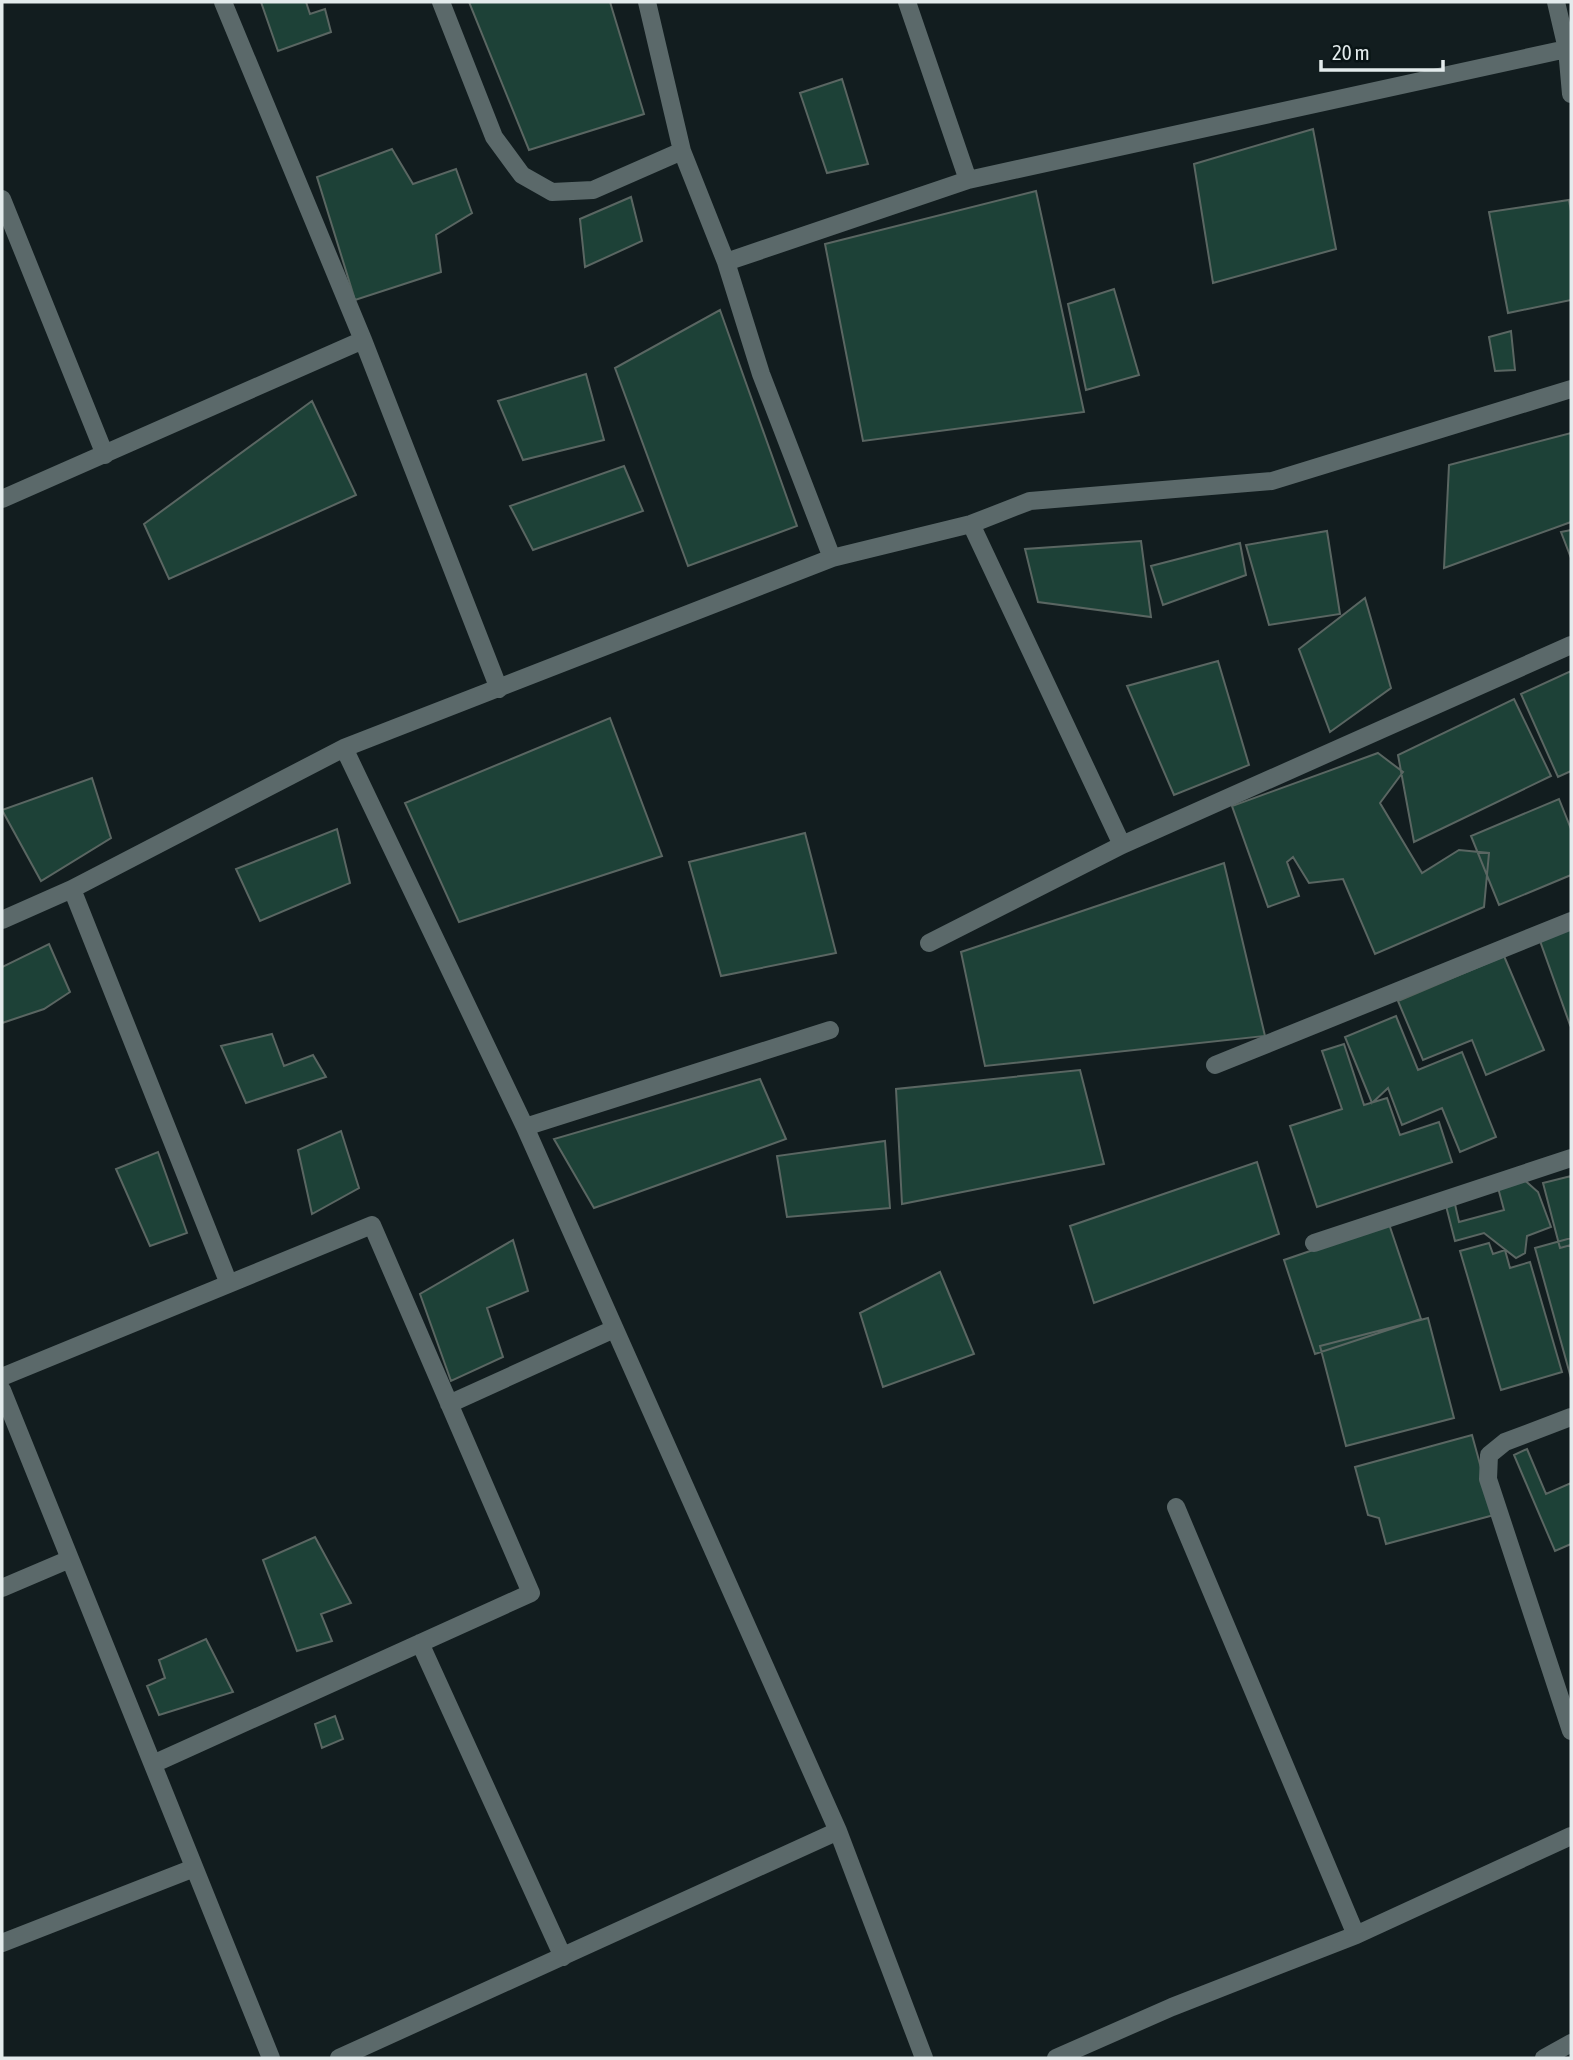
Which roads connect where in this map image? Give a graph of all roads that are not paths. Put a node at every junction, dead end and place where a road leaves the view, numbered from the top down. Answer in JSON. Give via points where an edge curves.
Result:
{"nodes":[{"id":1,"x":223,"y":2,"type":"edge"},
{"id":2,"x":441,"y":2,"type":"edge"},
{"id":3,"x":647,"y":2,"type":"edge"},
{"id":4,"x":907,"y":2,"type":"edge"},
{"id":5,"x":1556,"y":2,"type":"edge"},
{"id":6,"x":1569,"y":49,"type":"edge"},
{"id":7,"x":1571,"y":94,"type":"edge"},
{"id":8,"x":682,"y":151,"type":"junction"},
{"id":9,"x":968,"y":180,"type":"junction"},
{"id":10,"x":2,"y":199,"type":"edge"},
{"id":11,"x":726,"y":262,"type":"junction"},
{"id":12,"x":363,"y":341,"type":"junction"},
{"id":13,"x":1571,"y":389,"type":"edge"},
{"id":14,"x":106,"y":455,"type":"junction"},
{"id":15,"x":2,"y":499,"type":"edge"},
{"id":16,"x":971,"y":524,"type":"junction"},
{"id":17,"x":832,"y":558,"type":"junction"},
{"id":18,"x":1571,"y":645,"type":"edge"},
{"id":19,"x":499,"y":689,"type":"junction"},
{"id":20,"x":344,"y":748,"type":"junction"},
{"id":21,"x":1122,"y":845,"type":"junction"},
{"id":22,"x":72,"y":889,"type":"junction"},
{"id":23,"x":2,"y":920,"type":"edge"},
{"id":24,"x":1571,"y":921,"type":"edge"},
{"id":25,"x":929,"y":943,"type":"dead end"},
{"id":26,"x":830,"y":1031,"type":"dead end"},
{"id":27,"x":1215,"y":1065,"type":"dead end"},
{"id":28,"x":525,"y":1127,"type":"junction"},
{"id":29,"x":1571,"y":1158,"type":"edge"},
{"id":30,"x":1314,"y":1243,"type":"dead end"},
{"id":31,"x":229,"y":1284,"type":"junction"},
{"id":32,"x":614,"y":1329,"type":"junction"},
{"id":33,"x":2,"y":1377,"type":"edge"},
{"id":34,"x":2,"y":1390,"type":"edge"},
{"id":35,"x":449,"y":1404,"type":"junction"},
{"id":36,"x":1571,"y":1417,"type":"edge"},
{"id":37,"x":1175,"y":1507,"type":"dead end"},
{"id":38,"x":70,"y":1559,"type":"junction"},
{"id":39,"x":2,"y":1588,"type":"edge"},
{"id":40,"x":421,"y":1643,"type":"junction"},
{"id":41,"x":1571,"y":1731,"type":"edge"},
{"id":42,"x":153,"y":1764,"type":"junction"},
{"id":43,"x":838,"y":1831,"type":"junction"},
{"id":44,"x":1571,"y":1836,"type":"edge"},
{"id":45,"x":194,"y":1868,"type":"junction"},
{"id":46,"x":1356,"y":1935,"type":"junction"},
{"id":47,"x":2,"y":1944,"type":"edge"},
{"id":48,"x":563,"y":1957,"type":"junction"},
{"id":49,"x":1571,"y":2043,"type":"edge"},
{"id":50,"x":271,"y":2058,"type":"edge"},
{"id":51,"x":340,"y":2058,"type":"edge"},
{"id":52,"x":924,"y":2058,"type":"edge"},
{"id":53,"x":1056,"y":2058,"type":"edge"},
{"id":54,"x":1544,"y":2058,"type":"edge"}],
"edges":[{"from":1,"to":12,"type":"street"},
{"from":2,"to":8,"type":"street","via":[[494,137],[522,175],[552,192],[593,190]]},
{"from":3,"to":8,"type":"street"},
{"from":4,"to":9,"type":"street"},
{"from":5,"to":6,"type":"street"},
{"from":6,"to":7,"type":"street"},
{"from":6,"to":9,"type":"street"},
{"from":8,"to":11,"type":"street"},
{"from":9,"to":11,"type":"street"},
{"from":10,"to":14,"type":"street"},
{"from":11,"to":17,"type":"street","via":[[761,374]]},
{"from":12,"to":14,"type":"street"},
{"from":12,"to":19,"type":"street"},
{"from":13,"to":16,"type":"street","via":[[1272,481],[1030,501]]},
{"from":14,"to":15,"type":"street"},
{"from":16,"to":17,"type":"street"},
{"from":16,"to":21,"type":"street"},
{"from":17,"to":19,"type":"street"},
{"from":18,"to":21,"type":"street"},
{"from":19,"to":20,"type":"street"},
{"from":20,"to":22,"type":"street"},
{"from":20,"to":28,"type":"street"},
{"from":21,"to":25,"type":"street"},
{"from":22,"to":23,"type":"street"},
{"from":22,"to":31,"type":"street"},
{"from":24,"to":27,"type":"street"},
{"from":26,"to":28,"type":"street"},
{"from":28,"to":32,"type":"street"},
{"from":29,"to":30,"type":"street"},
{"from":31,"to":33,"type":"street"},
{"from":31,"to":35,"type":"street","via":[[372,1224]]},
{"from":32,"to":35,"type":"street"},
{"from":32,"to":43,"type":"street"},
{"from":34,"to":38,"type":"street"},
{"from":35,"to":40,"type":"street","via":[[531,1593]]},
{"from":36,"to":41,"type":"street","via":[[1505,1442],[1489,1455],[1488,1479]]},
{"from":37,"to":46,"type":"street"},
{"from":38,"to":39,"type":"street"},
{"from":38,"to":42,"type":"street"},
{"from":40,"to":42,"type":"street"},
{"from":40,"to":48,"type":"street"},
{"from":42,"to":45,"type":"street"},
{"from":43,"to":48,"type":"street"},
{"from":43,"to":52,"type":"street"},
{"from":44,"to":46,"type":"street"},
{"from":45,"to":47,"type":"street"},
{"from":45,"to":50,"type":"street"},
{"from":46,"to":53,"type":"street"},
{"from":48,"to":51,"type":"street"},
{"from":49,"to":54,"type":"street"}]}
